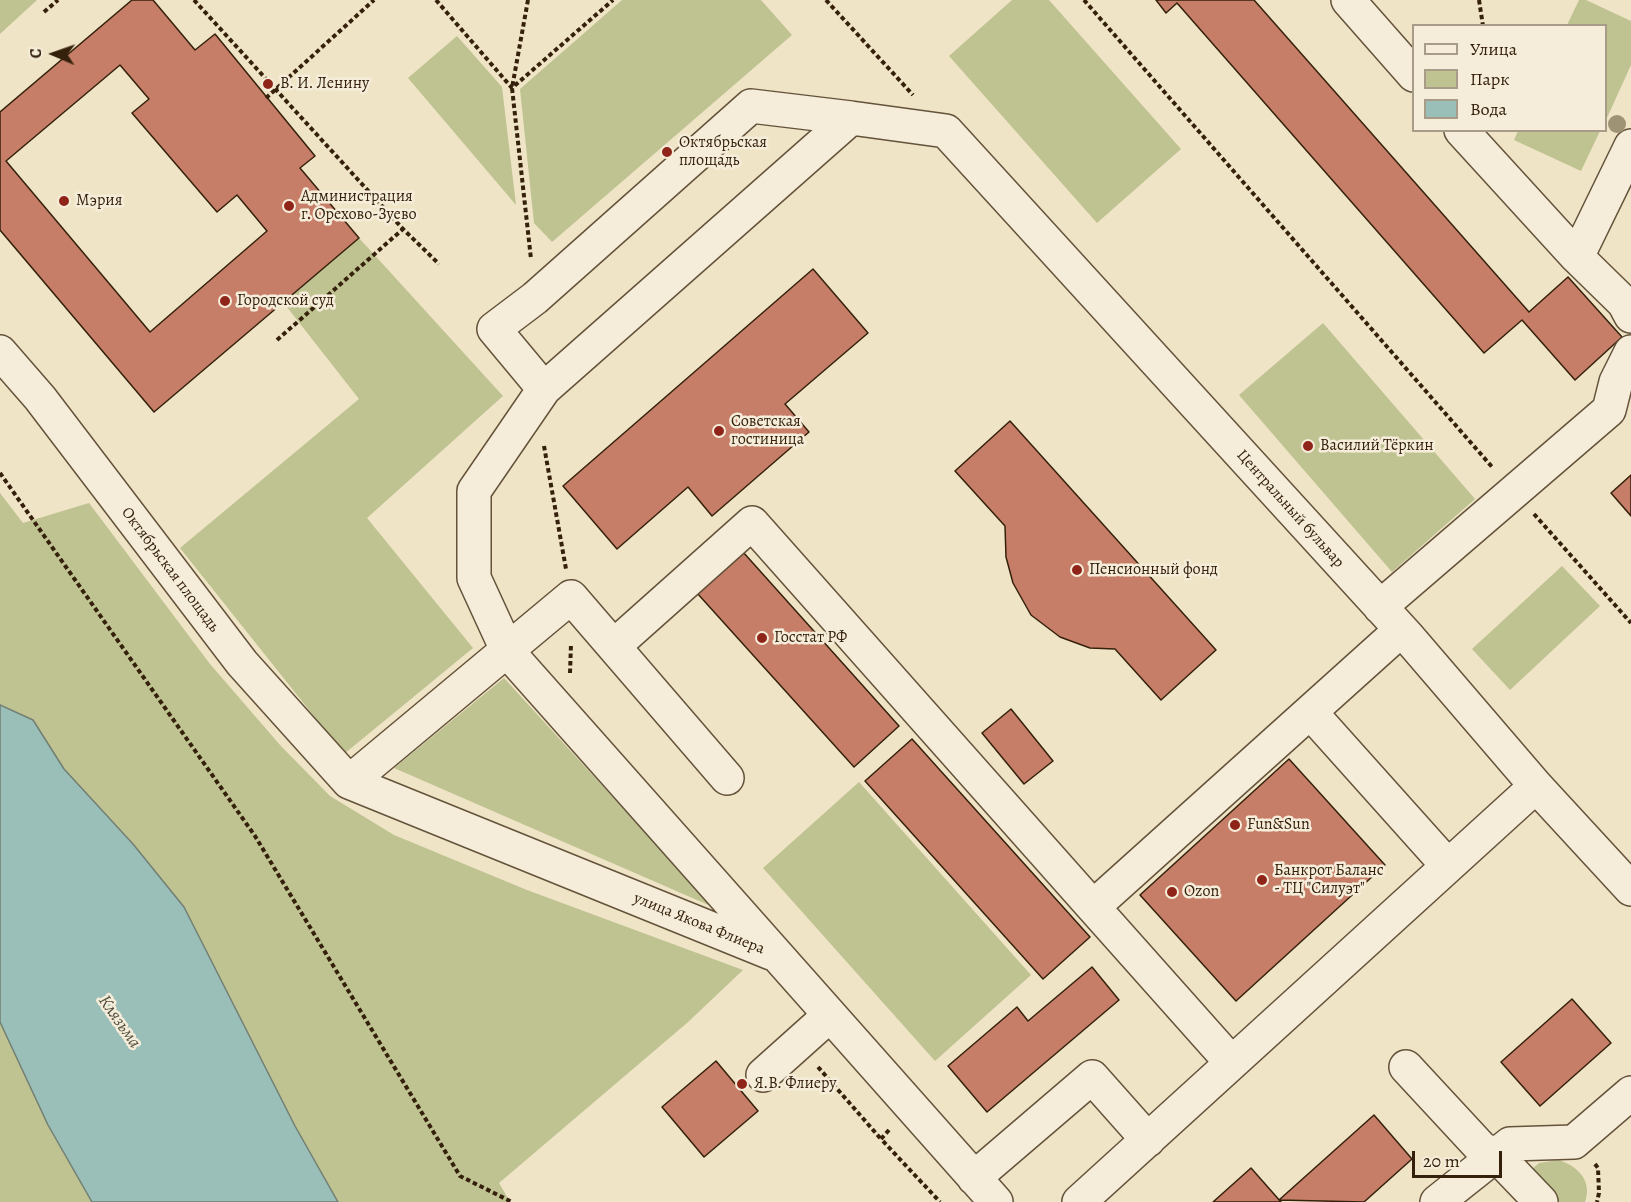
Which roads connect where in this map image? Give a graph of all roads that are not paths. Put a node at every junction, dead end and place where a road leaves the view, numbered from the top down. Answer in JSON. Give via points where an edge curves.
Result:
{"nodes":[{"id":1,"x":1348,"y":0,"type":"edge"},
{"id":2,"x":1412,"y":74,"type":"edge"},
{"id":3,"x":851,"y":118,"type":"junction"},
{"id":4,"x":1463,"y":132,"type":"edge"},
{"id":5,"x":1631,"y":146,"type":"edge"},
{"id":6,"x":1577,"y":257,"type":"junction"},
{"id":7,"x":1631,"y":316,"type":"edge"},
{"id":8,"x":0,"y":352,"type":"edge"},
{"id":9,"x":1631,"y":352,"type":"edge"},
{"id":10,"x":544,"y":389,"type":"junction"},
{"id":11,"x":1620,"y":413,"type":"edge"},
{"id":12,"x":1391,"y":619,"type":"junction"},
{"id":13,"x":614,"y":646,"type":"junction"},
{"id":14,"x":507,"y":652,"type":"junction"},
{"id":15,"x":1311,"y":713,"type":"junction"},
{"id":16,"x":727,"y":778,"type":"dead end"},
{"id":17,"x":349,"y":782,"type":"junction"},
{"id":18,"x":1536,"y":786,"type":"junction"},
{"id":19,"x":1448,"y":866,"type":"junction"},
{"id":20,"x":1631,"y":890,"type":"edge"},
{"id":21,"x":1093,"y":907,"type":"junction"},
{"id":22,"x":779,"y":956,"type":"junction"},
{"id":23,"x":830,"y":1014,"type":"junction"},
{"id":24,"x":1231,"y":1062,"type":"junction"},
{"id":25,"x":1406,"y":1067,"type":"dead end"},
{"id":26,"x":763,"y":1075,"type":"dead end"},
{"id":27,"x":1631,"y":1093,"type":"edge"},
{"id":28,"x":1148,"y":1140,"type":"junction"},
{"id":29,"x":1496,"y":1155,"type":"junction"},
{"id":30,"x":974,"y":1178,"type":"junction"},
{"id":31,"x":1083,"y":1200,"type":"edge"},
{"id":32,"x":996,"y":1202,"type":"edge"},
{"id":33,"x":1437,"y":1202,"type":"edge"},
{"id":34,"x":1541,"y":1202,"type":"edge"}],
"edges":[{"from":1,"to":2,"type":"street"},
{"from":3,"to":10,"type":"street"},
{"from":3,"to":10,"type":"street","via":[[751,106],[536,298],[494,328]]},
{"from":3,"to":12,"type":"street","name":"Центральный бульвар","via":[[946,131]]},
{"from":4,"to":6,"type":"street"},
{"from":5,"to":6,"type":"street"},
{"from":6,"to":7,"type":"street","via":[[1624,303]]},
{"from":8,"to":17,"type":"street","name":"Октябрьская площадь","via":[[40,398],[242,663]]},
{"from":9,"to":11,"type":"street","via":[[1616,382]]},
{"from":10,"to":14,"type":"street","via":[[474,490],[474,578]]},
{"from":11,"to":12,"type":"street","via":[[1514,492]]},
{"from":12,"to":15,"type":"street"},
{"from":12,"to":18,"type":"street","name":"Центральный бульвар"},
{"from":13,"to":14,"type":"street","via":[[571,597]]},
{"from":13,"to":16,"type":"street"},
{"from":13,"to":21,"type":"street","via":[[752,523]]},
{"from":14,"to":17,"type":"street"},
{"from":14,"to":22,"type":"street"},
{"from":15,"to":19,"type":"street"},
{"from":15,"to":21,"type":"street"},
{"from":17,"to":22,"type":"street","name":"улица Якова Флиера"},
{"from":18,"to":19,"type":"street"},
{"from":18,"to":20,"type":"street","name":"Центральный бульвар"},
{"from":19,"to":24,"type":"street"},
{"from":21,"to":24,"type":"street"},
{"from":22,"to":23,"type":"street","name":"улица Якова Флиера"},
{"from":23,"to":26,"type":"street"},
{"from":23,"to":30,"type":"street","name":"улица Якова Флиера"},
{"from":24,"to":28,"type":"street"},
{"from":25,"to":29,"type":"street","via":[[1482,1149]]},
{"from":27,"to":29,"type":"street","via":[[1574,1142],[1510,1144]]},
{"from":28,"to":30,"type":"street","via":[[1092,1077]]},
{"from":28,"to":31,"type":"street"},
{"from":29,"to":33,"type":"street"},
{"from":29,"to":34,"type":"street"},
{"from":30,"to":32,"type":"street","name":"улица Якова Флиера"}]}
